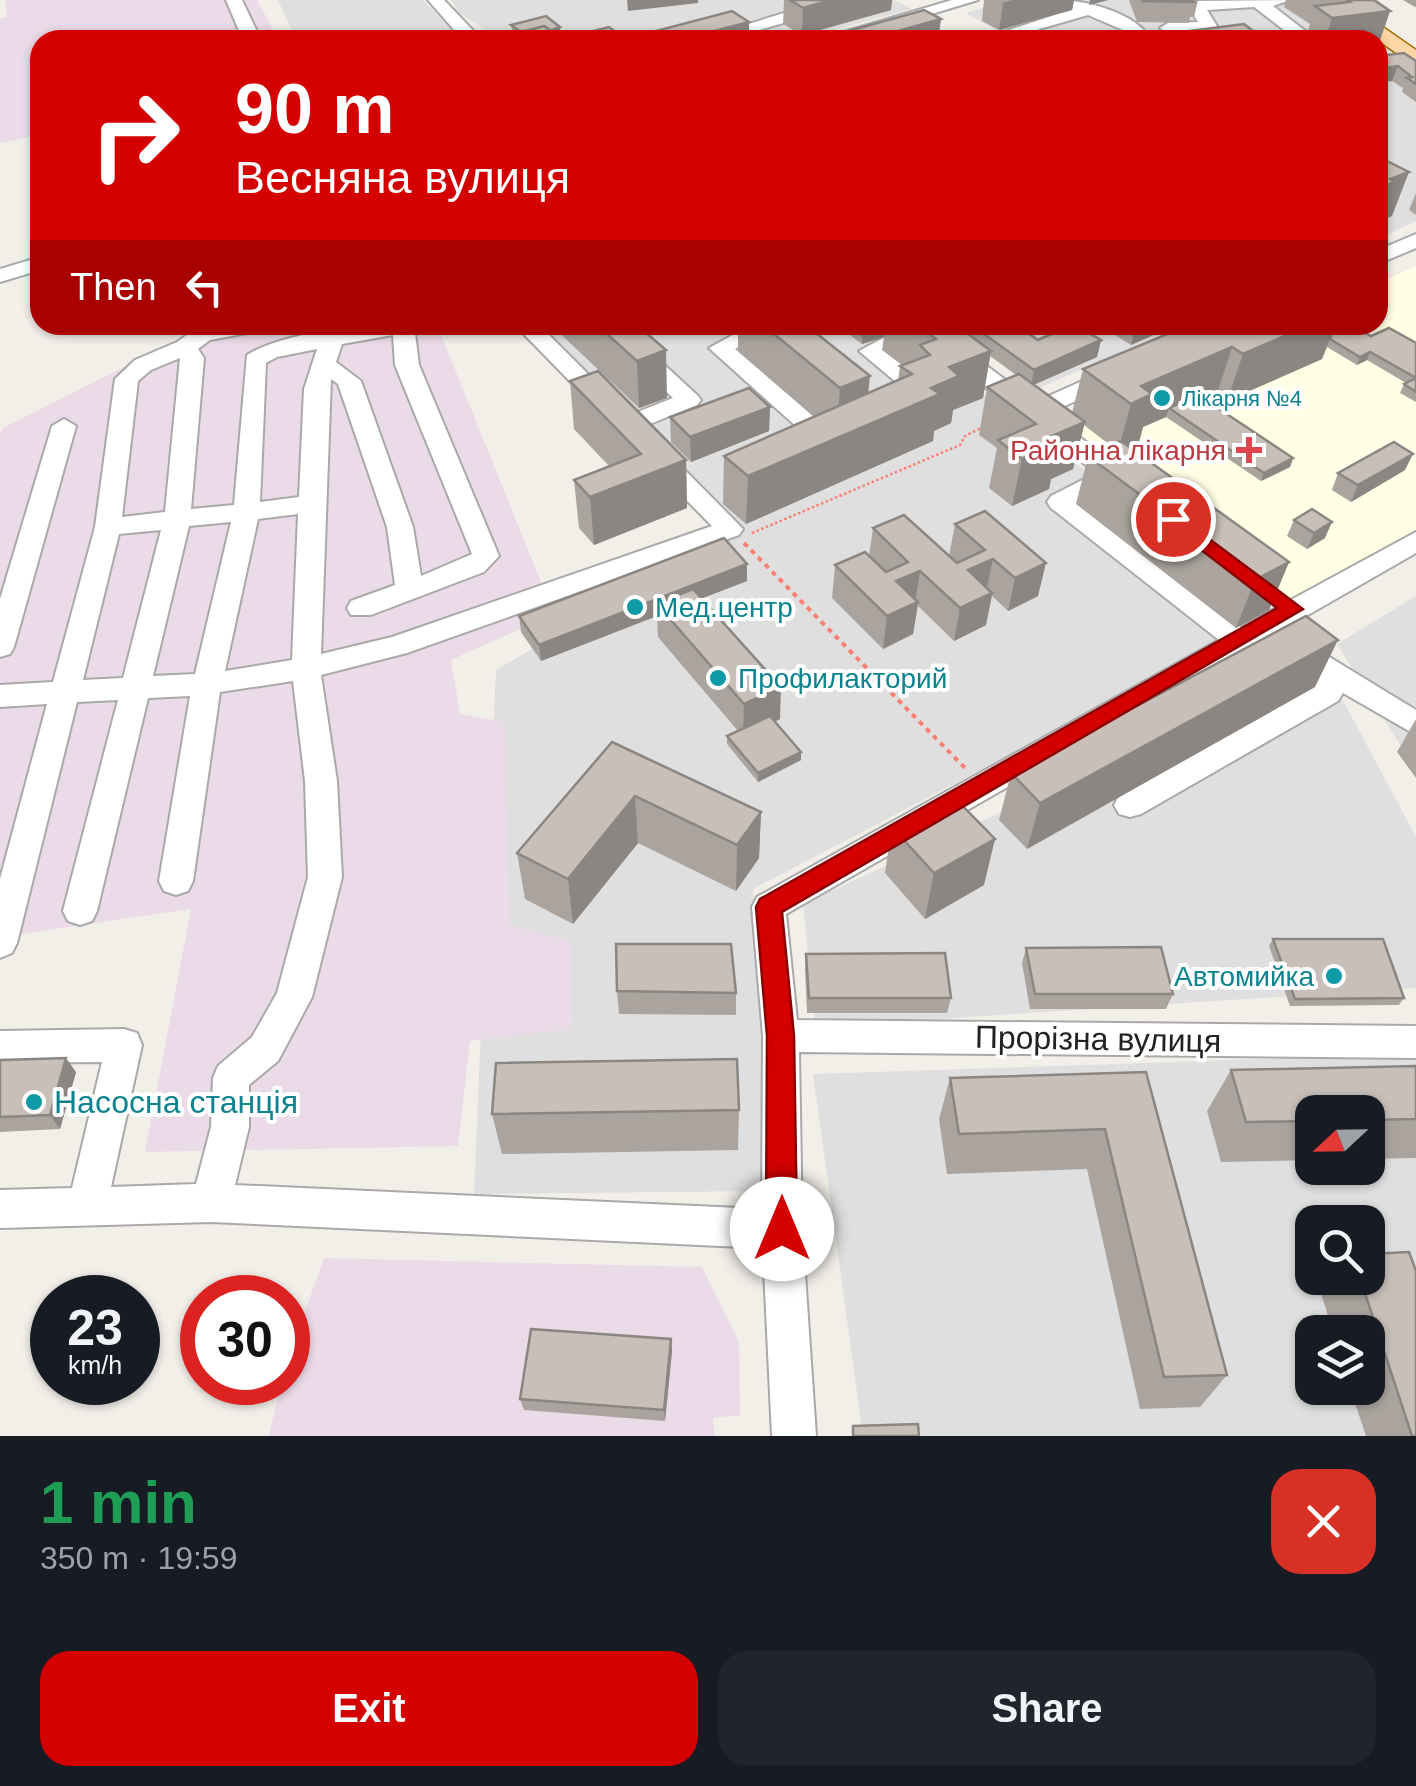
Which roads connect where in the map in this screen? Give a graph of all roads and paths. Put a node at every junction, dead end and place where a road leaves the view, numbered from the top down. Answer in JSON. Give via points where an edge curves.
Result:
{"nodes":[{"id":1,"x":234,"y":0,"type":"edge"},
{"id":2,"x":436,"y":0,"type":"edge"},
{"id":3,"x":834,"y":0,"type":"edge"},
{"id":4,"x":970,"y":0,"type":"edge"},
{"id":5,"x":1066,"y":0,"type":"edge"},
{"id":6,"x":1282,"y":0,"type":"edge"},
{"id":7,"x":1331,"y":0,"type":"edge"},
{"id":8,"x":1256,"y":1,"type":"edge"},
{"id":9,"x":902,"y":9,"type":"edge"},
{"id":10,"x":1087,"y":10,"type":"junction"},
{"id":11,"x":751,"y":28,"type":"junction"},
{"id":12,"x":1168,"y":28,"type":"dead end"},
{"id":13,"x":248,"y":30,"type":"edge"},
{"id":14,"x":461,"y":30,"type":"edge"},
{"id":15,"x":744,"y":30,"type":"edge"},
{"id":16,"x":754,"y":30,"type":"edge"},
{"id":17,"x":851,"y":30,"type":"edge"},
{"id":18,"x":924,"y":30,"type":"edge"},
{"id":19,"x":1019,"y":30,"type":"edge"},
{"id":20,"x":1138,"y":30,"type":"edge"},
{"id":21,"x":1295,"y":30,"type":"edge"},
{"id":22,"x":1373,"y":30,"type":"edge"},
{"id":23,"x":1388,"y":40,"type":"edge"},
{"id":24,"x":1413,"y":58,"type":"edge"},
{"id":25,"x":1388,"y":59,"type":"edge"},
{"id":26,"x":1416,"y":240,"type":"edge"},
{"id":27,"x":1388,"y":253,"type":"edge"},
{"id":28,"x":30,"y":260,"type":"edge"},
{"id":29,"x":0,"y":262,"type":"edge"},
{"id":30,"x":30,"y":264,"type":"edge"},
{"id":31,"x":0,"y":276,"type":"edge"},
{"id":32,"x":202,"y":335,"type":"edge"},
{"id":33,"x":377,"y":335,"type":"edge"},
{"id":34,"x":403,"y":335,"type":"edge"},
{"id":35,"x":536,"y":335,"type":"edge"},
{"id":36,"x":619,"y":335,"type":"edge"},
{"id":37,"x":748,"y":335,"type":"edge"},
{"id":38,"x":904,"y":335,"type":"edge"},
{"id":39,"x":931,"y":335,"type":"edge"},
{"id":40,"x":185,"y":347,"type":"junction"},
{"id":41,"x":327,"y":353,"type":"junction"},
{"id":42,"x":1138,"y":364,"type":"edge"},
{"id":43,"x":1029,"y":410,"type":"junction"},
{"id":44,"x":887,"y":420,"type":"edge"},
{"id":45,"x":626,"y":425,"type":"junction"},
{"id":46,"x":64,"y":426,"type":"dead end"},
{"id":47,"x":681,"y":430,"type":"edge"},
{"id":48,"x":645,"y":444,"type":"junction"},
{"id":49,"x":806,"y":459,"type":"edge"},
{"id":50,"x":1113,"y":474,"type":"junction"},
{"id":51,"x":1143,"y":496,"type":"edge"},
{"id":52,"x":314,"y":504,"type":"junction"},
{"id":53,"x":246,"y":513,"type":"junction"},
{"id":54,"x":177,"y":520,"type":"junction"},
{"id":55,"x":108,"y":527,"type":"junction"},
{"id":56,"x":1416,"y":541,"type":"edge"},
{"id":57,"x":409,"y":590,"type":"junction"},
{"id":58,"x":1285,"y":604,"type":"junction"},
{"id":59,"x":361,"y":608,"type":"dead end"},
{"id":60,"x":1238,"y":640,"type":"junction"},
{"id":61,"x":0,"y":647,"type":"edge"},
{"id":62,"x":1315,"y":662,"type":"junction"},
{"id":63,"x":306,"y":668,"type":"junction"},
{"id":64,"x":207,"y":684,"type":"junction"},
{"id":65,"x":135,"y":688,"type":"junction"},
{"id":66,"x":66,"y":692,"type":"junction"},
{"id":67,"x":0,"y":696,"type":"edge"},
{"id":68,"x":1416,"y":724,"type":"edge"},
{"id":69,"x":982,"y":786,"type":"junction"},
{"id":70,"x":1130,"y":805,"type":"dead end"},
{"id":71,"x":176,"y":881,"type":"dead end"},
{"id":72,"x":80,"y":911,"type":"dead end"},
{"id":73,"x":0,"y":943,"type":"edge"},
{"id":74,"x":781,"y":1036,"type":"junction"},
{"id":75,"x":1416,"y":1042,"type":"edge"},
{"id":76,"x":0,"y":1048,"type":"edge"},
{"id":77,"x":212,"y":1203,"type":"junction"},
{"id":78,"x":87,"y":1207,"type":"junction"},
{"id":79,"x":0,"y":1209,"type":"edge"},
{"id":80,"x":782,"y":1229,"type":"junction"},
{"id":81,"x":794,"y":1436,"type":"edge"}],
"edges":[{"from":1,"to":13,"type":"street"},
{"from":2,"to":14,"type":"street"},
{"from":3,"to":11,"type":"street","via":[[840,4]]},
{"from":4,"to":9,"type":"street","via":[[926,12]]},
{"from":5,"to":10,"type":"street"},
{"from":6,"to":8,"type":"street"},
{"from":7,"to":22,"type":"main road"},
{"from":8,"to":12,"type":"street","via":[[1196,6],[1209,26]]},
{"from":8,"to":21,"type":"street"},
{"from":9,"to":17,"type":"street"},
{"from":9,"to":18,"type":"street"},
{"from":10,"to":19,"type":"street"},
{"from":10,"to":20,"type":"street"},
{"from":11,"to":15,"type":"street"},
{"from":11,"to":16,"type":"street"},
{"from":23,"to":24,"type":"main road"},
{"from":24,"to":25,"type":"street"},
{"from":26,"to":27,"type":"street"},
{"from":28,"to":29,"type":"street"},
{"from":30,"to":31,"type":"street"},
{"from":32,"to":40,"type":"street"},
{"from":33,"to":41,"type":"street"},
{"from":34,"to":57,"type":"street","via":[[407,366],[486,556]]},
{"from":35,"to":45,"type":"street"},
{"from":36,"to":45,"type":"street","via":[[689,400]]},
{"from":37,"to":49,"type":"street","via":[[720,348],[829,438]]},
{"from":38,"to":44,"type":"street","via":[[870,351],[910,381]]},
{"from":39,"to":43,"type":"street"},
{"from":40,"to":54,"type":"street","via":[[192,358]]},
{"from":40,"to":55,"type":"street","via":[[127,379]]},
{"from":41,"to":52,"type":"street","via":[[316,389]]},
{"from":41,"to":53,"type":"street","via":[[270,351],[255,360]]},
{"from":41,"to":57,"type":"street","via":[[349,381],[400,526]]},
{"from":42,"to":43,"type":"street"},
{"from":43,"to":50,"type":"street"},
{"from":43,"to":69,"type":"path","via":[[739,538]]},
{"from":45,"to":48,"type":"street"},
{"from":46,"to":61,"type":"street"},
{"from":47,"to":48,"type":"street"},
{"from":48,"to":63,"type":"street","via":[[712,500],[730,529],[397,646]]},
{"from":50,"to":51,"type":"street"},
{"from":50,"to":60,"type":"street","via":[[1060,502]]},
{"from":52,"to":53,"type":"street"},
{"from":52,"to":63,"type":"street"},
{"from":53,"to":54,"type":"street"},
{"from":53,"to":64,"type":"street"},
{"from":54,"to":55,"type":"street"},
{"from":54,"to":65,"type":"street"},
{"from":55,"to":66,"type":"street"},
{"from":56,"to":58,"type":"street"},
{"from":57,"to":59,"type":"street"},
{"from":58,"to":60,"type":"street"},
{"from":58,"to":62,"type":"street"},
{"from":60,"to":69,"type":"street"},
{"from":62,"to":68,"type":"street"},
{"from":62,"to":70,"type":"street","via":[[1328,693]]},
{"from":63,"to":64,"type":"street"},
{"from":63,"to":77,"type":"street","via":[[320,781],[320,908],[294,997],[265,1049],[230,1078],[230,1127]]},
{"from":64,"to":65,"type":"street"},
{"from":64,"to":71,"type":"street"},
{"from":65,"to":66,"type":"street"},
{"from":65,"to":72,"type":"street"},
{"from":66,"to":67,"type":"street"},
{"from":66,"to":73,"type":"street"},
{"from":69,"to":74,"type":"street","via":[[769,907]]},
{"from":74,"to":75,"type":"street","name":"Прорізна вулиця"},
{"from":74,"to":80,"type":"street"},
{"from":76,"to":78,"type":"street","via":[[124,1045]]},
{"from":77,"to":78,"type":"street"},
{"from":77,"to":80,"type":"street"},
{"from":78,"to":79,"type":"street"},
{"from":80,"to":81,"type":"street"}]}
